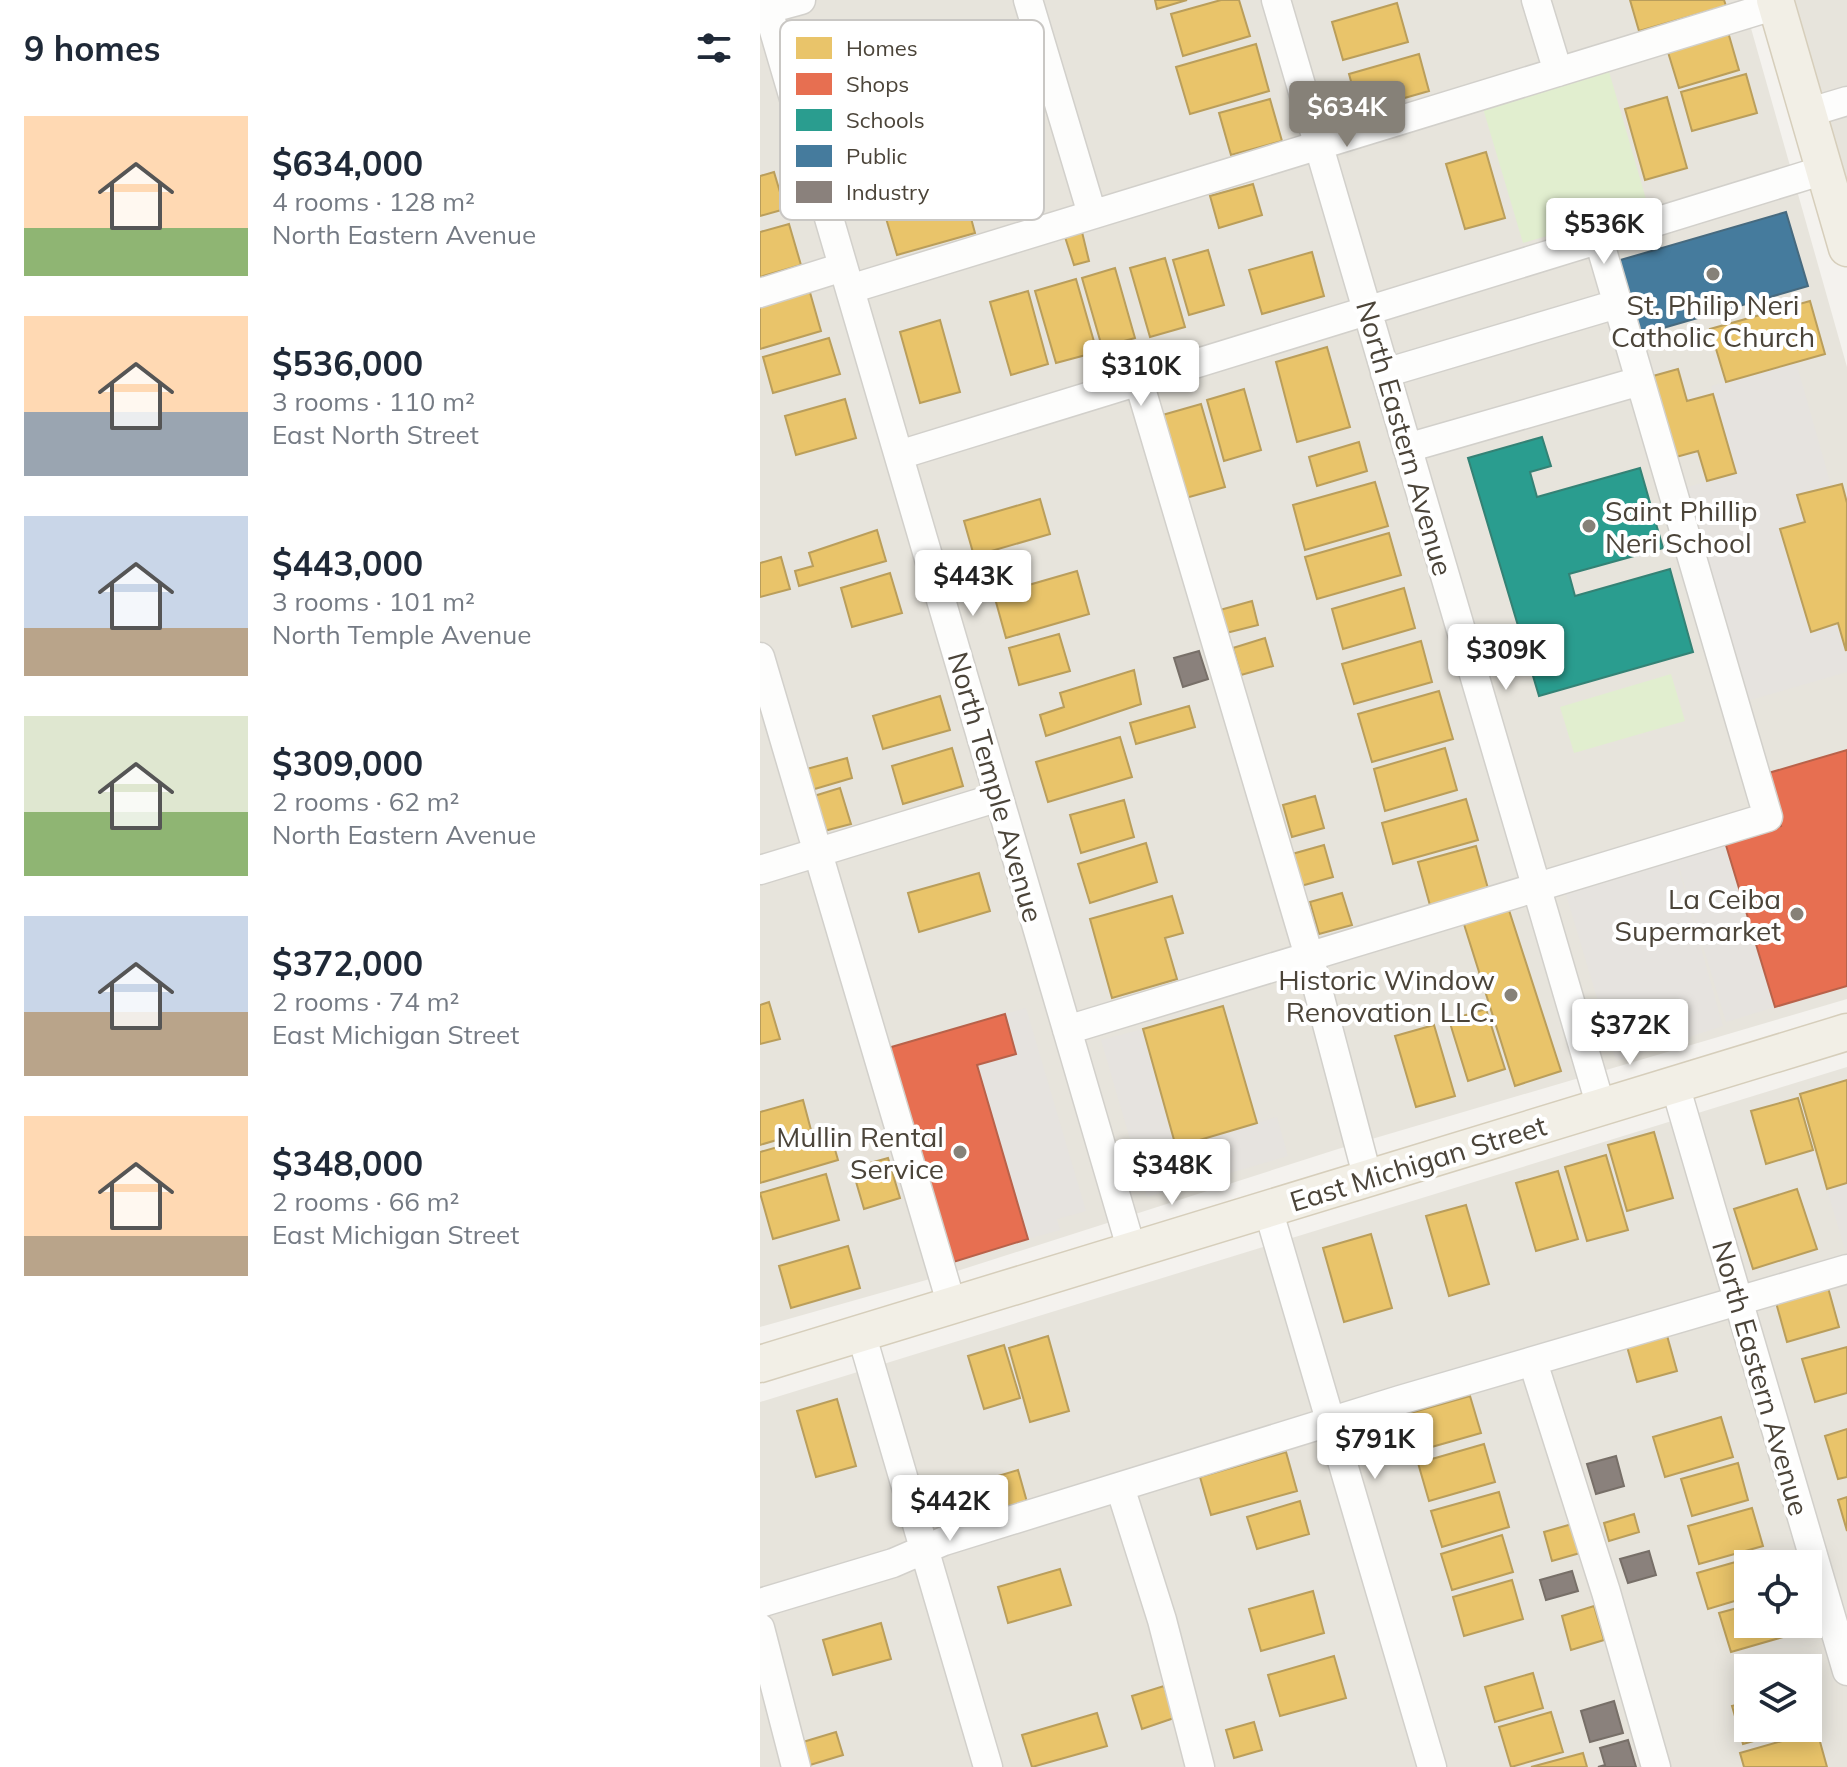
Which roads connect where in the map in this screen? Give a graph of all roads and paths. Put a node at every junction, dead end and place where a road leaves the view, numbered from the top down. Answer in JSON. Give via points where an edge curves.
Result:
{"nodes":[{"id":1,"x":801,"y":0,"type":"edge"},
{"id":2,"x":1028,"y":0,"type":"edge"},
{"id":3,"x":1276,"y":0,"type":"edge"},
{"id":4,"x":1536,"y":0,"type":"edge"},
{"id":5,"x":1775,"y":2,"type":"edge"},
{"id":6,"x":767,"y":5,"type":"edge"},
{"id":7,"x":1034,"y":20,"type":"edge"},
{"id":8,"x":780,"y":50,"type":"edge"},
{"id":9,"x":1044,"y":54,"type":"edge"},
{"id":10,"x":1558,"y":72,"type":"junction"},
{"id":11,"x":1847,"y":101,"type":"edge"},
{"id":12,"x":1807,"y":113,"type":"junction"},
{"id":13,"x":1318,"y":145,"type":"junction"},
{"id":14,"x":1824,"y":170,"type":"junction"},
{"id":15,"x":1092,"y":214,"type":"junction"},
{"id":16,"x":829,"y":220,"type":"edge"},
{"id":17,"x":1599,"y":240,"type":"junction"},
{"id":18,"x":1847,"y":248,"type":"edge"},
{"id":19,"x":846,"y":278,"type":"junction"},
{"id":20,"x":760,"y":293,"type":"edge"},
{"id":21,"x":1617,"y":304,"type":"junction"},
{"id":22,"x":1368,"y":312,"type":"junction"},
{"id":23,"x":1385,"y":373,"type":"junction"},
{"id":24,"x":1640,"y":381,"type":"junction"},
{"id":25,"x":1139,"y":382,"type":"junction"},
{"id":26,"x":1407,"y":448,"type":"junction"},
{"id":27,"x":899,"y":455,"type":"junction"},
{"id":28,"x":760,"y":657,"type":"edge"},
{"id":29,"x":999,"y":797,"type":"junction"},
{"id":30,"x":818,"y":852,"type":"junction"},
{"id":31,"x":760,"y":870,"type":"edge"},
{"id":32,"x":1536,"y":887,"type":"junction"},
{"id":33,"x":1309,"y":956,"type":"junction"},
{"id":34,"x":1067,"y":1030,"type":"junction"},
{"id":35,"x":1847,"y":1032,"type":"edge"},
{"id":36,"x":1675,"y":1085,"type":"junction"},
{"id":37,"x":1601,"y":1107,"type":"junction"},
{"id":38,"x":1368,"y":1179,"type":"junction"},
{"id":39,"x":1268,"y":1209,"type":"junction"},
{"id":40,"x":1132,"y":1251,"type":"junction"},
{"id":41,"x":1847,"y":1269,"type":"edge"},
{"id":42,"x":1739,"y":1303,"type":"junction"},
{"id":43,"x":952,"y":1306,"type":"junction"},
{"id":44,"x":861,"y":1333,"type":"junction"},
{"id":45,"x":1533,"y":1362,"type":"junction"},
{"id":46,"x":760,"y":1364,"type":"edge"},
{"id":47,"x":1331,"y":1423,"type":"junction"},
{"id":48,"x":1120,"y":1487,"type":"junction"},
{"id":49,"x":925,"y":1551,"type":"junction"},
{"id":50,"x":760,"y":1603,"type":"edge"},
{"id":51,"x":760,"y":1628,"type":"edge"},
{"id":52,"x":1847,"y":1671,"type":"edge"},
{"id":53,"x":796,"y":1767,"type":"edge"},
{"id":54,"x":988,"y":1767,"type":"edge"},
{"id":55,"x":1200,"y":1767,"type":"edge"},
{"id":56,"x":1432,"y":1767,"type":"edge"},
{"id":57,"x":1656,"y":1767,"type":"edge"}],
"edges":[{"from":1,"to":6,"type":"street"},
{"from":2,"to":7,"type":"street"},
{"from":3,"to":13,"type":"street","name":"North Eastern Avenue"},
{"from":4,"to":10,"type":"street"},
{"from":5,"to":10,"type":"street"},
{"from":5,"to":12,"type":"main road"},
{"from":6,"to":8,"type":"street","name":"North Temple Avenue"},
{"from":9,"to":15,"type":"street"},
{"from":10,"to":13,"type":"street"},
{"from":11,"to":12,"type":"street"},
{"from":12,"to":14,"type":"main road"},
{"from":13,"to":15,"type":"street"},
{"from":13,"to":22,"type":"street","name":"North Eastern Avenue"},
{"from":14,"to":17,"type":"street"},
{"from":14,"to":18,"type":"main road"},
{"from":15,"to":19,"type":"street"},
{"from":16,"to":19,"type":"street","name":"North Temple Avenue"},
{"from":17,"to":21,"type":"street"},
{"from":17,"to":22,"type":"street"},
{"from":19,"to":20,"type":"street"},
{"from":19,"to":27,"type":"street","name":"North Temple Avenue"},
{"from":21,"to":23,"type":"street"},
{"from":21,"to":24,"type":"street"},
{"from":22,"to":23,"type":"street","name":"North Eastern Avenue"},
{"from":22,"to":25,"type":"street"},
{"from":23,"to":26,"type":"street","name":"North Eastern Avenue"},
{"from":24,"to":26,"type":"street"},
{"from":24,"to":32,"type":"street","via":[[1768,817]]},
{"from":25,"to":27,"type":"street"},
{"from":25,"to":33,"type":"street"},
{"from":26,"to":32,"type":"street","name":"North Eastern Avenue"},
{"from":27,"to":29,"type":"street","name":"North Temple Avenue"},
{"from":28,"to":30,"type":"street"},
{"from":29,"to":30,"type":"street"},
{"from":29,"to":34,"type":"street","name":"North Temple Avenue"},
{"from":30,"to":31,"type":"street"},
{"from":30,"to":43,"type":"street"},
{"from":32,"to":33,"type":"street"},
{"from":32,"to":37,"type":"street","name":"North Eastern Avenue"},
{"from":33,"to":34,"type":"street"},
{"from":33,"to":38,"type":"street"},
{"from":34,"to":40,"type":"street","name":"North Temple Avenue"},
{"from":35,"to":36,"type":"main road","name":"East Michigan Street"},
{"from":36,"to":37,"type":"main road","name":"East Michigan Street"},
{"from":36,"to":42,"type":"street","name":"North Eastern Avenue"},
{"from":37,"to":38,"type":"main road","name":"East Michigan Street"},
{"from":38,"to":39,"type":"main road","name":"East Michigan Street"},
{"from":39,"to":40,"type":"main road","name":"East Michigan Street"},
{"from":39,"to":47,"type":"street"},
{"from":40,"to":43,"type":"main road","name":"East Michigan Street"},
{"from":41,"to":42,"type":"street"},
{"from":42,"to":45,"type":"street"},
{"from":42,"to":52,"type":"street","name":"North Eastern Avenue"},
{"from":43,"to":44,"type":"main road","name":"East Michigan Street"},
{"from":44,"to":46,"type":"main road","name":"East Michigan Street"},
{"from":44,"to":49,"type":"street"},
{"from":45,"to":47,"type":"street"},
{"from":45,"to":57,"type":"street"},
{"from":47,"to":48,"type":"street"},
{"from":47,"to":56,"type":"street"},
{"from":48,"to":49,"type":"street"},
{"from":48,"to":55,"type":"street"},
{"from":49,"to":50,"type":"street"},
{"from":49,"to":54,"type":"street"},
{"from":51,"to":53,"type":"street"}]}
